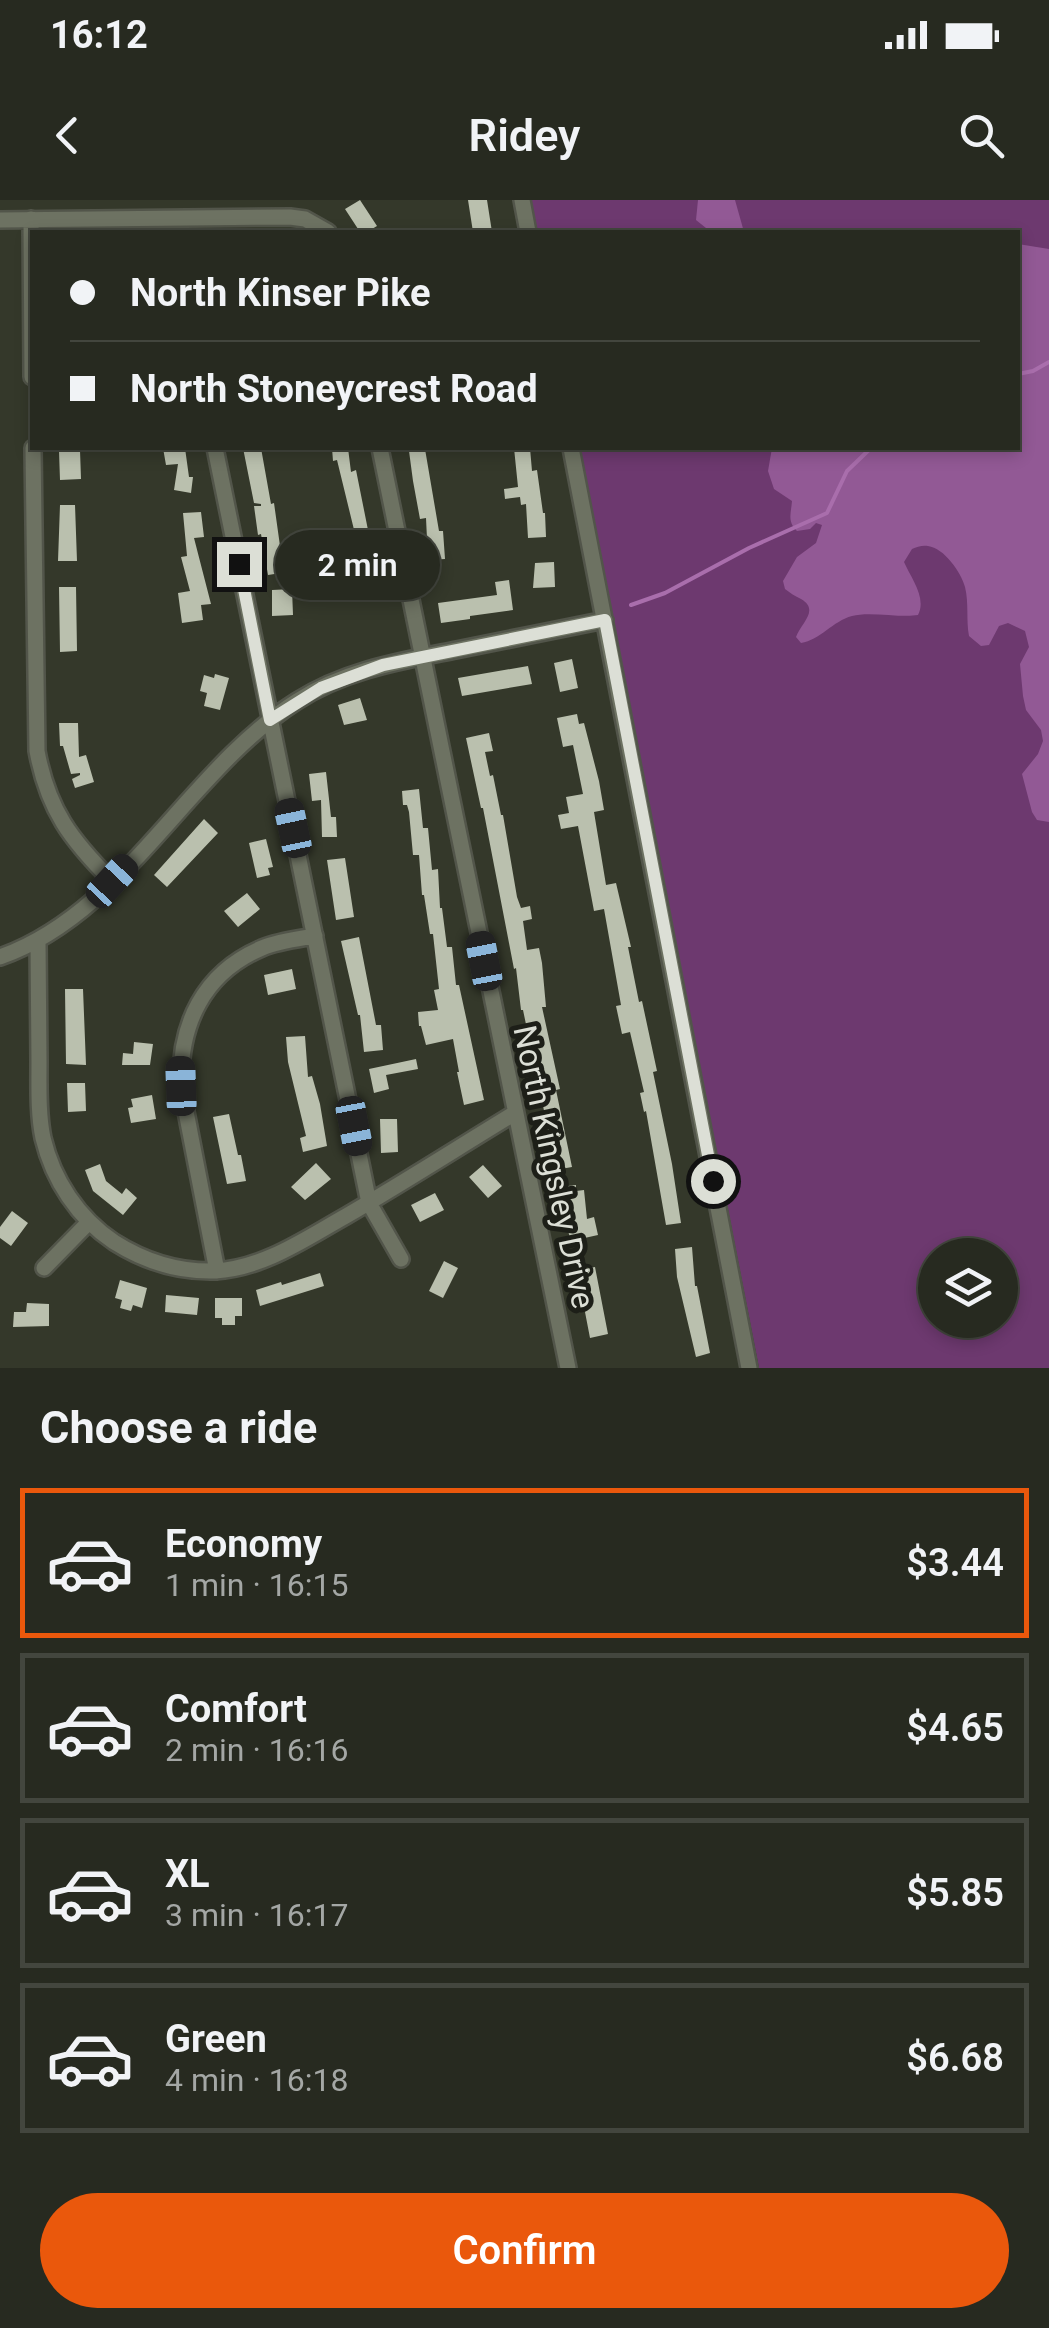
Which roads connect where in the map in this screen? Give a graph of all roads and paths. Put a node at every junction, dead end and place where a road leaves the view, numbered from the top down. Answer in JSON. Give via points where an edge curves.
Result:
{"nodes":[{"id":1,"x":522,"y":200,"type":"edge"},
{"id":2,"x":31,"y":219,"type":"junction"},
{"id":3,"x":0,"y":220,"type":"edge"},
{"id":4,"x":170,"y":225,"type":"edge"},
{"id":5,"x":31,"y":230,"type":"edge"},
{"id":6,"x":324,"y":230,"type":"edge"},
{"id":7,"x":528,"y":230,"type":"edge"},
{"id":8,"x":33,"y":450,"type":"edge"},
{"id":9,"x":215,"y":450,"type":"edge"},
{"id":10,"x":380,"y":450,"type":"edge"},
{"id":11,"x":571,"y":450,"type":"edge"},
{"id":12,"x":605,"y":620,"type":"junction"},
{"id":13,"x":422,"y":657,"type":"junction"},
{"id":14,"x":270,"y":720,"type":"junction"},
{"id":15,"x":112,"y":881,"type":"junction"},
{"id":16,"x":315,"y":936,"type":"junction"},
{"id":17,"x":38,"y":940,"type":"junction"},
{"id":18,"x":0,"y":957,"type":"edge"},
{"id":19,"x":515,"y":1112,"type":"junction"},
{"id":20,"x":369,"y":1202,"type":"junction"},
{"id":21,"x":89,"y":1222,"type":"junction"},
{"id":22,"x":401,"y":1259,"type":"dead end"},
{"id":23,"x":44,"y":1268,"type":"dead end"},
{"id":24,"x":218,"y":1270,"type":"junction"},
{"id":25,"x":568,"y":1368,"type":"edge"},
{"id":26,"x":748,"y":1368,"type":"edge"}],
"edges":[{"from":1,"to":7,"type":"street"},
{"from":2,"to":3,"type":"street"},
{"from":2,"to":4,"type":"street"},
{"from":2,"to":5,"type":"street"},
{"from":4,"to":6,"type":"street","via":[[290,217]]},
{"from":8,"to":15,"type":"street","via":[[37,751],[57,816]]},
{"from":9,"to":14,"type":"street"},
{"from":10,"to":13,"type":"street","name":"North Kingsley Drive"},
{"from":11,"to":12,"type":"street"},
{"from":12,"to":13,"type":"street"},
{"from":12,"to":26,"type":"street"},
{"from":13,"to":14,"type":"street","via":[[341,679]]},
{"from":13,"to":19,"type":"street","name":"North Kingsley Drive"},
{"from":14,"to":15,"type":"street"},
{"from":14,"to":16,"type":"street"},
{"from":15,"to":17,"type":"street"},
{"from":16,"to":20,"type":"street"},
{"from":16,"to":24,"type":"street","via":[[264,948],[226,969],[204,994],[185,1034],[181,1086]]},
{"from":17,"to":18,"type":"street"},
{"from":17,"to":21,"type":"street","via":[[42,1135],[69,1199]]},
{"from":19,"to":20,"type":"street"},
{"from":19,"to":25,"type":"street","name":"North Kingsley Drive"},
{"from":20,"to":22,"type":"street"},
{"from":20,"to":24,"type":"street","via":[[274,1256]]},
{"from":21,"to":23,"type":"street"},
{"from":21,"to":24,"type":"street","via":[[148,1260]]}]}
